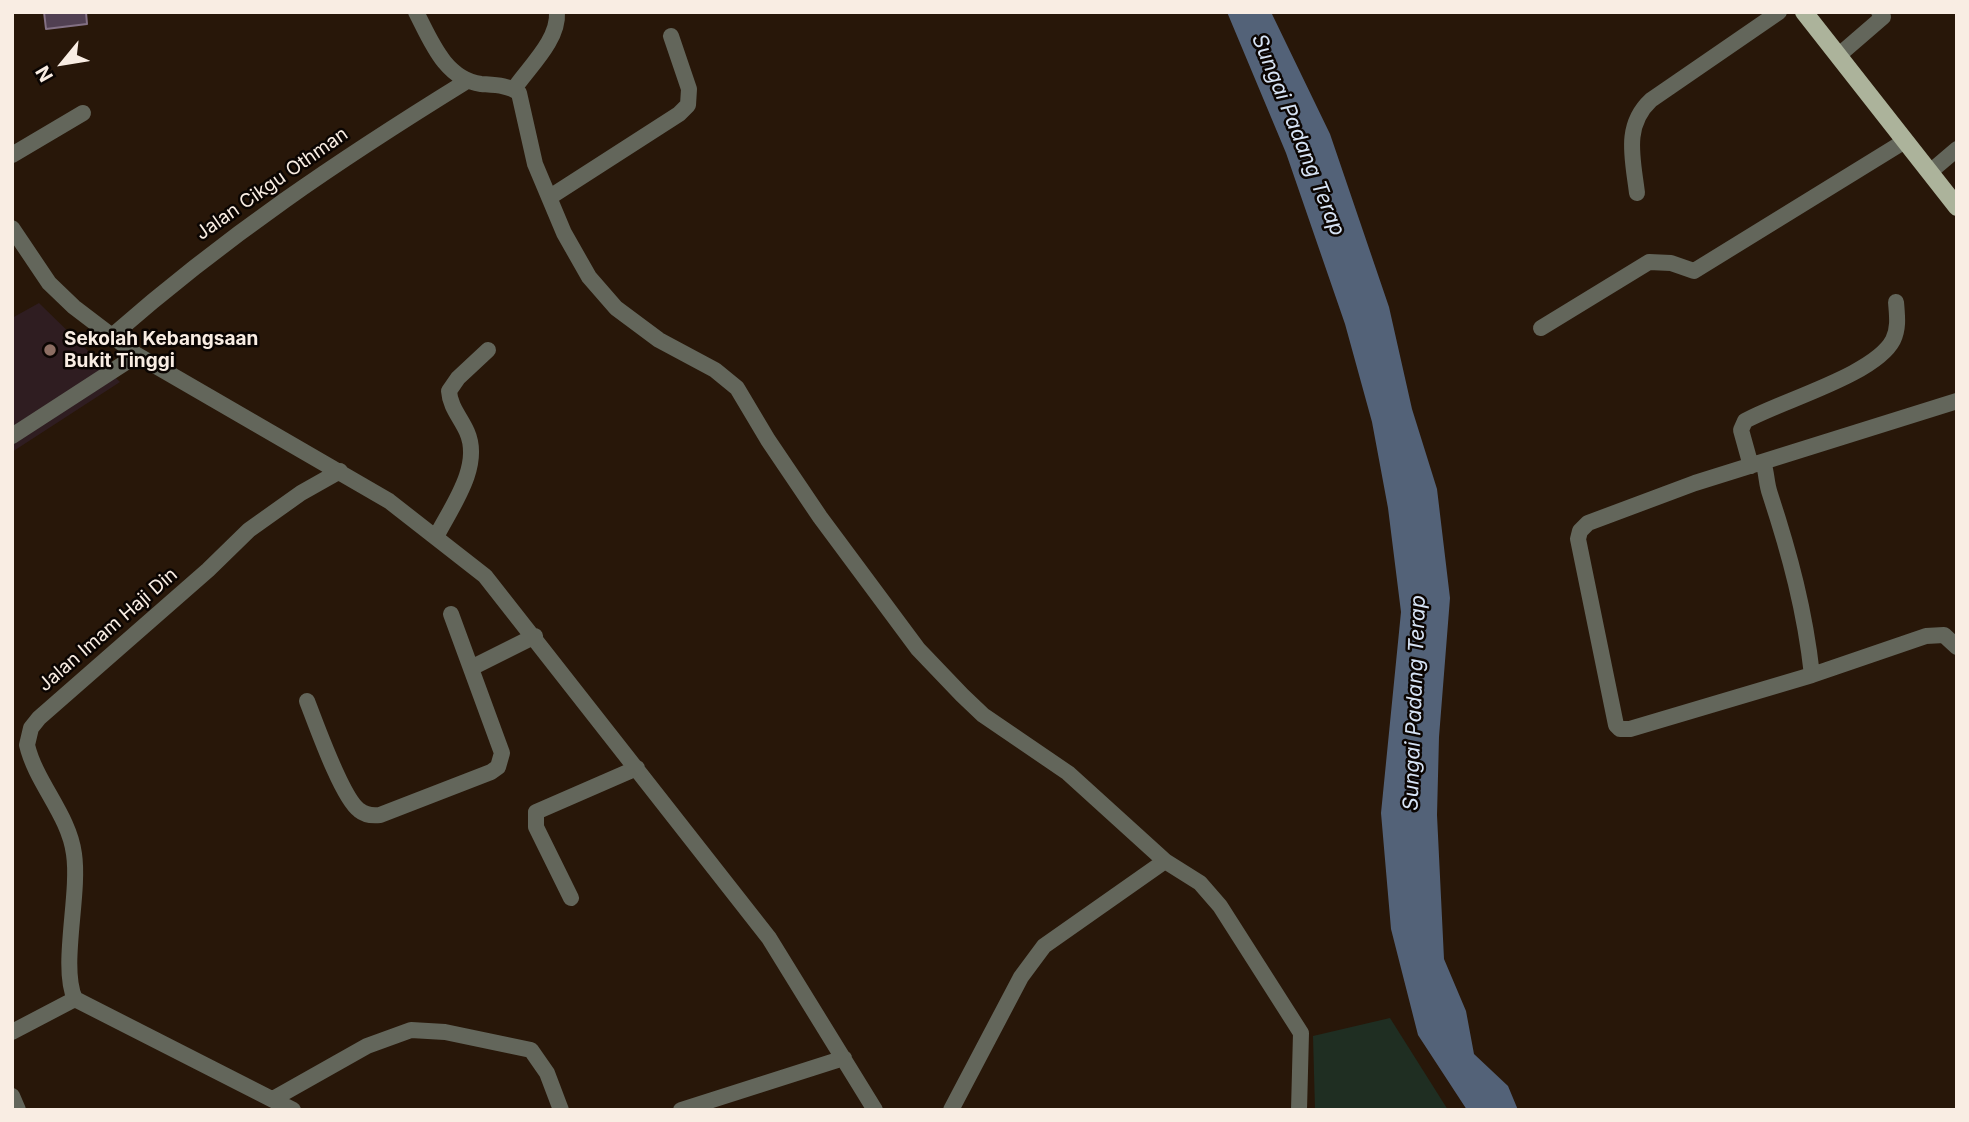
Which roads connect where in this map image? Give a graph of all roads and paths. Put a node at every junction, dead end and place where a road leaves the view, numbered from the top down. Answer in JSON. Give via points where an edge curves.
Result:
{"nodes":[{"id":1,"x":416,"y":12,"type":"edge"},
{"id":2,"x":557,"y":12,"type":"edge"},
{"id":3,"x":1779,"y":12,"type":"edge"},
{"id":4,"x":1804,"y":12,"type":"edge"},
{"id":5,"x":1883,"y":14,"type":"edge"},
{"id":6,"x":671,"y":36,"type":"dead end"},
{"id":7,"x":1839,"y":55,"type":"junction"},
{"id":8,"x":467,"y":81,"type":"junction"},
{"id":9,"x":514,"y":89,"type":"junction"},
{"id":10,"x":83,"y":113,"type":"dead end"},
{"id":11,"x":1905,"y":141,"type":"junction"},
{"id":12,"x":1957,"y":149,"type":"edge"},
{"id":13,"x":12,"y":155,"type":"edge"},
{"id":14,"x":1930,"y":173,"type":"junction"},
{"id":15,"x":1637,"y":194,"type":"dead end"},
{"id":16,"x":550,"y":197,"type":"junction"},
{"id":17,"x":1957,"y":207,"type":"edge"},
{"id":18,"x":12,"y":228,"type":"edge"},
{"id":19,"x":1896,"y":302,"type":"dead end"},
{"id":20,"x":1541,"y":328,"type":"dead end"},
{"id":21,"x":112,"y":336,"type":"junction"},
{"id":22,"x":488,"y":350,"type":"dead end"},
{"id":23,"x":137,"y":355,"type":"junction"},
{"id":24,"x":1957,"y":401,"type":"edge"},
{"id":25,"x":12,"y":436,"type":"edge"},
{"id":26,"x":1757,"y":464,"type":"junction"},
{"id":27,"x":340,"y":471,"type":"junction"},
{"id":28,"x":437,"y":536,"type":"junction"},
{"id":29,"x":451,"y":614,"type":"dead end"},
{"id":30,"x":535,"y":636,"type":"junction"},
{"id":31,"x":1957,"y":647,"type":"edge"},
{"id":32,"x":471,"y":668,"type":"junction"},
{"id":33,"x":1812,"y":675,"type":"junction"},
{"id":34,"x":307,"y":701,"type":"dead end"},
{"id":35,"x":638,"y":768,"type":"junction"},
{"id":36,"x":1165,"y":861,"type":"junction"},
{"id":37,"x":571,"y":898,"type":"dead end"},
{"id":38,"x":75,"y":999,"type":"junction"},
{"id":39,"x":12,"y":1032,"type":"edge"},
{"id":40,"x":844,"y":1058,"type":"junction"},
{"id":41,"x":12,"y":1096,"type":"edge"},
{"id":42,"x":274,"y":1099,"type":"junction"},
{"id":43,"x":18,"y":1110,"type":"edge"},
{"id":44,"x":293,"y":1110,"type":"edge"},
{"id":45,"x":561,"y":1110,"type":"edge"},
{"id":46,"x":681,"y":1110,"type":"edge"},
{"id":47,"x":875,"y":1110,"type":"edge"},
{"id":48,"x":951,"y":1110,"type":"edge"},
{"id":49,"x":1299,"y":1110,"type":"edge"}],
"edges":[{"from":1,"to":8,"type":"street","via":[[445,64]]},
{"from":2,"to":9,"type":"street","via":[[558,24],[548,42]]},
{"from":3,"to":15,"type":"street","via":[[1638,113],[1632,137]]},
{"from":4,"to":7,"type":"main road"},
{"from":5,"to":7,"type":"street"},
{"from":6,"to":16,"type":"street","via":[[689,89],[688,104]]},
{"from":7,"to":11,"type":"main road"},
{"from":8,"to":9,"type":"street"},
{"from":8,"to":21,"type":"street","name":"Jalan Cikgu Othman","via":[[270,208]]},
{"from":9,"to":16,"type":"street","via":[[522,98],[535,164]]},
{"from":10,"to":13,"type":"street"},
{"from":11,"to":14,"type":"main road"},
{"from":11,"to":20,"type":"street","via":[[1695,271],[1650,262]]},
{"from":12,"to":14,"type":"street"},
{"from":14,"to":17,"type":"main road"},
{"from":16,"to":36,"type":"street","via":[[589,277],[616,308],[659,341],[715,370],[744,397],[790,474],[933,665],[984,715],[1068,773]]},
{"from":18,"to":21,"type":"street","via":[[49,283]]},
{"from":19,"to":26,"type":"street","via":[[1895,336],[1884,352],[1826,385],[1745,421],[1741,430]]},
{"from":21,"to":23,"type":"street"},
{"from":22,"to":28,"type":"street","via":[[449,391],[470,441],[471,457]]},
{"from":23,"to":25,"type":"street"},
{"from":23,"to":27,"type":"street"},
{"from":24,"to":26,"type":"street"},
{"from":26,"to":33,"type":"street","via":[[1799,586]]},
{"from":26,"to":33,"type":"street","via":[[1588,523],[1580,531],[1578,551],[1616,725],[1630,729]]},
{"from":27,"to":28,"type":"street"},
{"from":27,"to":38,"type":"street","name":"Jalan Imam Haji Din","via":[[249,530],[32,728],[29,754],[74,850],[77,893],[69,982]]},
{"from":28,"to":30,"type":"street","via":[[485,576]]},
{"from":29,"to":32,"type":"street"},
{"from":30,"to":32,"type":"street"},
{"from":30,"to":35,"type":"street"},
{"from":31,"to":33,"type":"street","via":[[1944,635],[1926,636]]},
{"from":32,"to":34,"type":"street","via":[[502,753],[498,767],[380,815],[365,814],[352,803]]},
{"from":35,"to":37,"type":"street","via":[[536,812],[536,827]]},
{"from":35,"to":40,"type":"street","via":[[769,937]]},
{"from":36,"to":48,"type":"street","via":[[1044,946],[1021,977]]},
{"from":36,"to":49,"type":"street","via":[[1212,895],[1297,1026],[1303,1045]]},
{"from":38,"to":39,"type":"street"},
{"from":38,"to":42,"type":"street"},
{"from":40,"to":46,"type":"street"},
{"from":40,"to":47,"type":"street"},
{"from":41,"to":43,"type":"street"},
{"from":42,"to":44,"type":"street"},
{"from":42,"to":45,"type":"street","via":[[388,1036],[425,1030],[531,1050],[547,1073]]}]}
